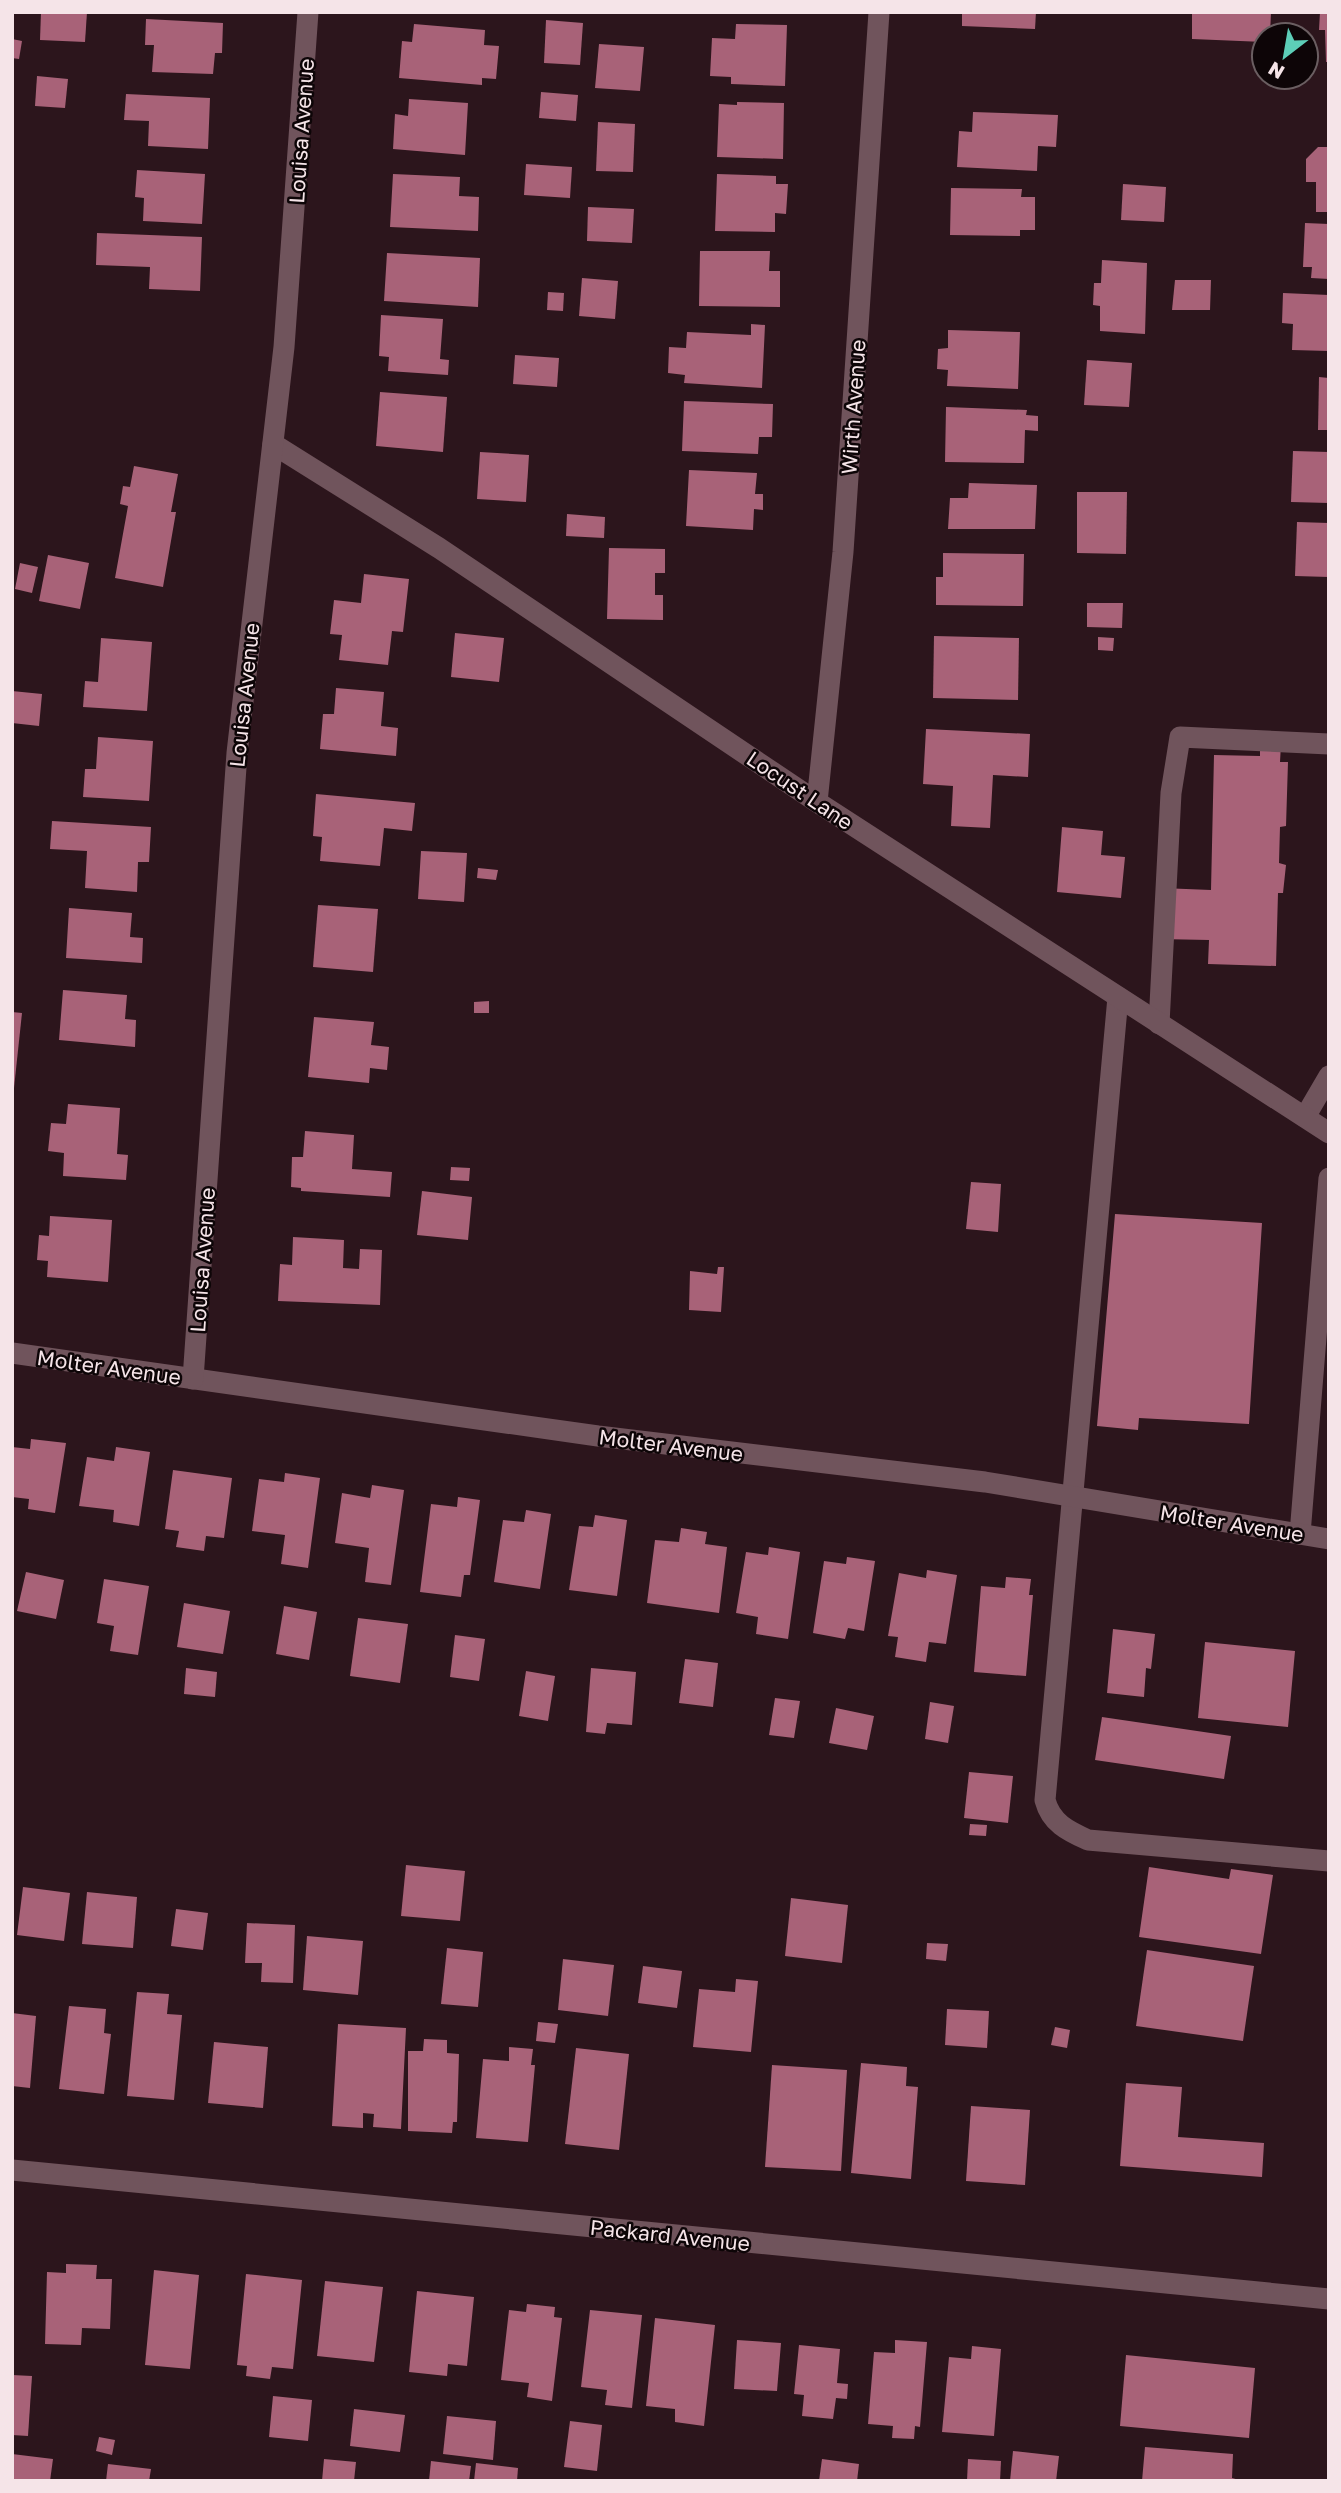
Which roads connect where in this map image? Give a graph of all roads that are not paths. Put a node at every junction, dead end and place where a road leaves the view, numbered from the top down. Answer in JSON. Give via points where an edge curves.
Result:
{"nodes":[{"id":1,"x":308,"y":12,"type":"edge"},
{"id":2,"x":879,"y":12,"type":"edge"},
{"id":3,"x":272,"y":444,"type":"junction"},
{"id":4,"x":1329,"y":744,"type":"edge"},
{"id":5,"x":817,"y":802,"type":"junction"},
{"id":6,"x":1118,"y":997,"type":"junction"},
{"id":7,"x":1159,"y":1024,"type":"junction"},
{"id":8,"x":1329,"y":1076,"type":"edge"},
{"id":9,"x":1305,"y":1117,"type":"junction"},
{"id":10,"x":1329,"y":1133,"type":"edge"},
{"id":11,"x":1329,"y":1178,"type":"edge"},
{"id":12,"x":12,"y":1353,"type":"edge"},
{"id":13,"x":193,"y":1379,"type":"junction"},
{"id":14,"x":1072,"y":1497,"type":"junction"},
{"id":15,"x":1300,"y":1534,"type":"junction"},
{"id":16,"x":1329,"y":1539,"type":"edge"},
{"id":17,"x":1329,"y":1861,"type":"edge"},
{"id":18,"x":12,"y":2170,"type":"edge"},
{"id":19,"x":1329,"y":2299,"type":"edge"}],
"edges":[{"from":1,"to":3,"type":"street","name":"Louisa Avenue","via":[[285,333]]},
{"from":2,"to":5,"type":"street","name":"Wirth Avenue","via":[[843,552]]},
{"from":3,"to":5,"type":"street","name":"Locust Lane","via":[[439,548]]},
{"from":3,"to":13,"type":"street","name":"Louisa Avenue","via":[[237,753]]},
{"from":4,"to":7,"type":"street","via":[[1180,737],[1171,793]]},
{"from":5,"to":6,"type":"street","name":"Locust Lane"},
{"from":6,"to":7,"type":"street","name":"Locust Lane"},
{"from":6,"to":14,"type":"street"},
{"from":7,"to":9,"type":"street","name":"Locust Lane"},
{"from":8,"to":9,"type":"street"},
{"from":9,"to":10,"type":"street","name":"Locust Lane"},
{"from":11,"to":15,"type":"street"},
{"from":12,"to":13,"type":"street","name":"Molter Avenue"},
{"from":13,"to":14,"type":"street","name":"Molter Avenue"},
{"from":14,"to":15,"type":"street","name":"Molter Avenue"},
{"from":14,"to":17,"type":"street","via":[[1045,1800],[1048,1811],[1068,1831],[1088,1839]]},
{"from":15,"to":16,"type":"street","name":"Molter Avenue"},
{"from":18,"to":19,"type":"street","name":"Packard Avenue"}]}
